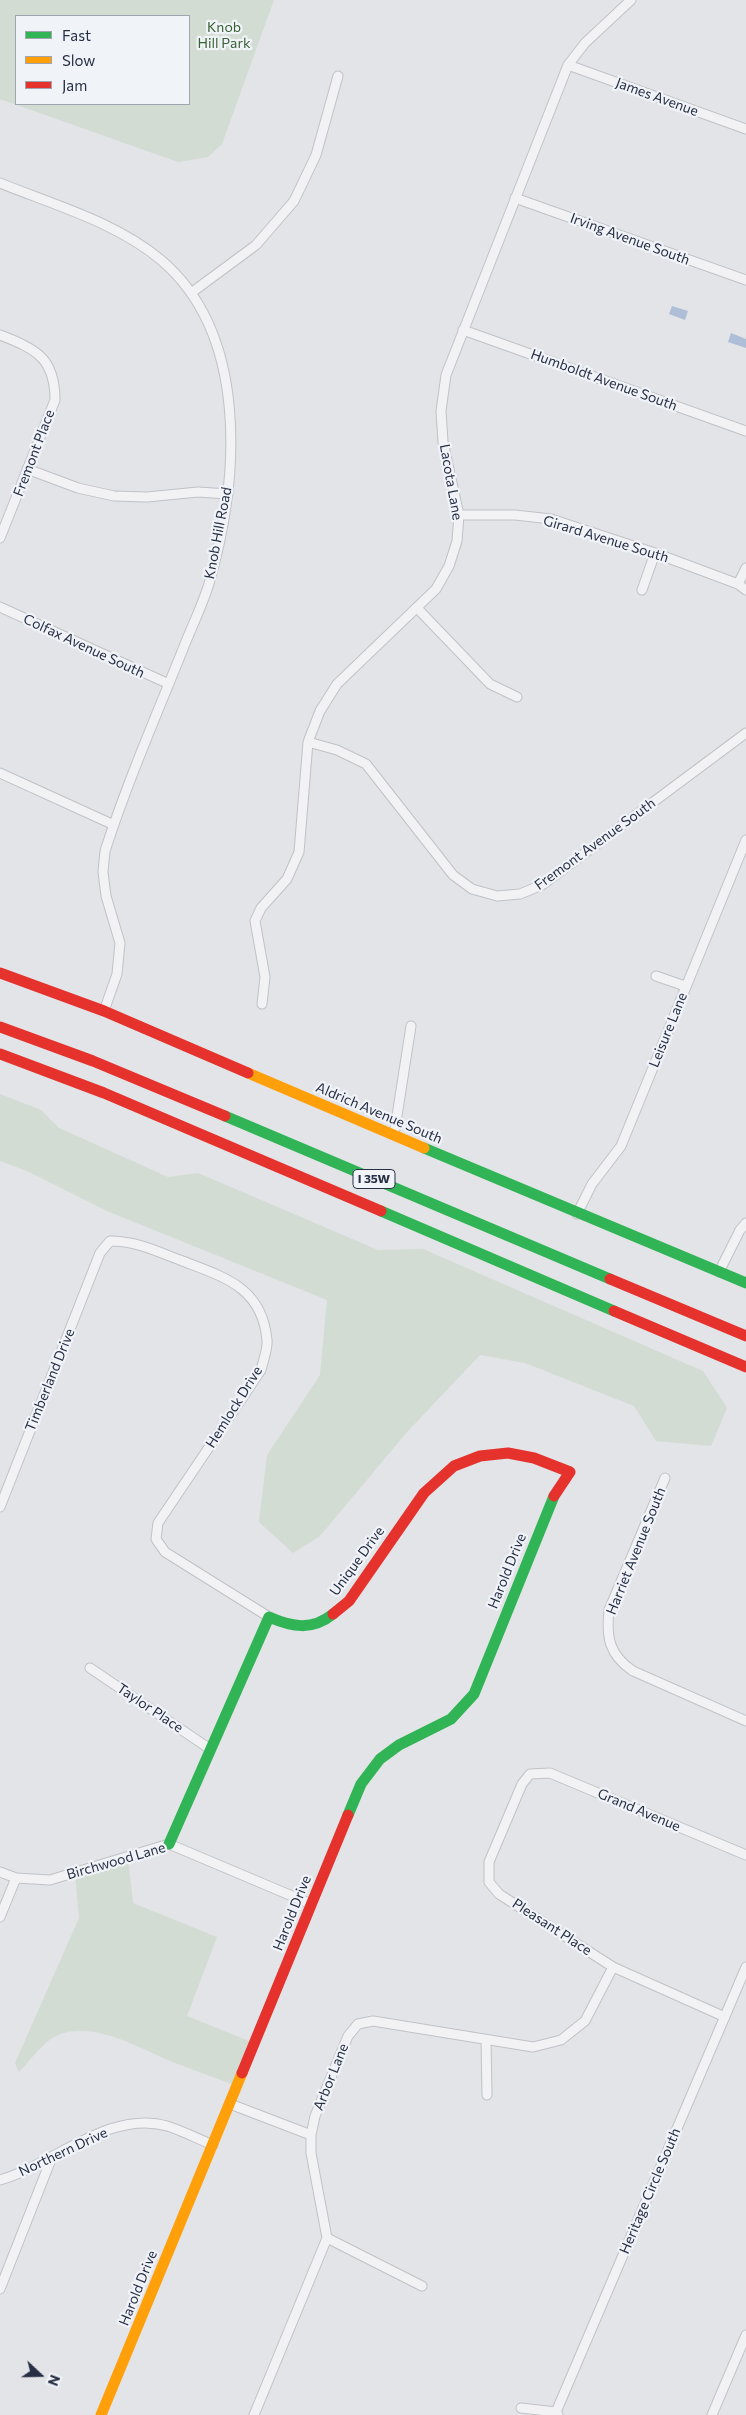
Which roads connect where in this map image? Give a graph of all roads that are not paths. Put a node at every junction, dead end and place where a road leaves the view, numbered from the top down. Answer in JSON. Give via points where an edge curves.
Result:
{"nodes":[{"id":1,"x":631,"y":0,"type":"edge"},
{"id":2,"x":568,"y":66,"type":"junction"},
{"id":3,"x":338,"y":76,"type":"dead end"},
{"id":4,"x":746,"y":129,"type":"edge"},
{"id":5,"x":0,"y":183,"type":"edge"},
{"id":6,"x":515,"y":198,"type":"junction"},
{"id":7,"x":746,"y":280,"type":"edge"},
{"id":8,"x":191,"y":293,"type":"junction"},
{"id":9,"x":463,"y":330,"type":"junction"},
{"id":10,"x":0,"y":335,"type":"edge"},
{"id":11,"x":746,"y":431,"type":"edge"},
{"id":12,"x":27,"y":470,"type":"junction"},
{"id":13,"x":228,"y":494,"type":"junction"},
{"id":14,"x":459,"y":515,"type":"junction"},
{"id":15,"x":0,"y":538,"type":"edge"},
{"id":16,"x":655,"y":553,"type":"junction"},
{"id":17,"x":746,"y":568,"type":"edge"},
{"id":18,"x":742,"y":587,"type":"edge"},
{"id":19,"x":642,"y":590,"type":"dead end"},
{"id":20,"x":0,"y":607,"type":"edge"},
{"id":21,"x":417,"y":608,"type":"junction"},
{"id":22,"x":169,"y":684,"type":"junction"},
{"id":23,"x":517,"y":697,"type":"dead end"},
{"id":24,"x":746,"y":733,"type":"edge"},
{"id":25,"x":308,"y":742,"type":"junction"},
{"id":26,"x":0,"y":773,"type":"edge"},
{"id":27,"x":114,"y":825,"type":"junction"},
{"id":28,"x":746,"y":840,"type":"edge"},
{"id":29,"x":0,"y":973,"type":"edge"},
{"id":30,"x":656,"y":976,"type":"dead end"},
{"id":31,"x":685,"y":986,"type":"junction"},
{"id":32,"x":262,"y":1004,"type":"dead end"},
{"id":33,"x":104,"y":1012,"type":"junction"},
{"id":34,"x":411,"y":1026,"type":"dead end"},
{"id":35,"x":0,"y":1027,"type":"edge"},
{"id":36,"x":0,"y":1054,"type":"edge"},
{"id":37,"x":394,"y":1135,"type":"junction"},
{"id":38,"x":577,"y":1214,"type":"junction"},
{"id":39,"x":746,"y":1223,"type":"edge"},
{"id":40,"x":100,"y":1253,"type":"joint"},
{"id":41,"x":719,"y":1272,"type":"junction"},
{"id":42,"x":746,"y":1282,"type":"edge"},
{"id":43,"x":746,"y":1336,"type":"edge"},
{"id":44,"x":714,"y":1353,"type":"junction"},
{"id":45,"x":746,"y":1367,"type":"edge"},
{"id":46,"x":746,"y":1378,"type":"edge"},
{"id":47,"x":570,"y":1472,"type":"joint"},
{"id":48,"x":665,"y":1478,"type":"dead end"},
{"id":49,"x":0,"y":1507,"type":"edge"},
{"id":50,"x":269,"y":1617,"type":"junction"},
{"id":51,"x":90,"y":1668,"type":"dead end"},
{"id":52,"x":746,"y":1721,"type":"edge"},
{"id":53,"x":210,"y":1749,"type":"junction"},
{"id":54,"x":530,"y":1774,"type":"joint"},
{"id":55,"x":169,"y":1844,"type":"junction"},
{"id":56,"x":746,"y":1856,"type":"edge"},
{"id":57,"x":0,"y":1872,"type":"edge"},
{"id":58,"x":16,"y":1878,"type":"junction"},
{"id":59,"x":311,"y":1904,"type":"junction"},
{"id":60,"x":0,"y":1917,"type":"edge"},
{"id":61,"x":613,"y":1967,"type":"junction"},
{"id":62,"x":746,"y":1967,"type":"edge"},
{"id":63,"x":725,"y":2017,"type":"junction"},
{"id":64,"x":486,"y":2040,"type":"junction"},
{"id":65,"x":487,"y":2095,"type":"dead end"},
{"id":66,"x":230,"y":2104,"type":"junction"},
{"id":67,"x":311,"y":2135,"type":"junction"},
{"id":68,"x":213,"y":2145,"type":"junction"},
{"id":69,"x":52,"y":2157,"type":"junction"},
{"id":70,"x":0,"y":2180,"type":"edge"},
{"id":71,"x":327,"y":2238,"type":"junction"},
{"id":72,"x":422,"y":2286,"type":"dead end"},
{"id":73,"x":0,"y":2289,"type":"edge"},
{"id":74,"x":746,"y":2335,"type":"edge"},
{"id":75,"x":521,"y":2408,"type":"dead end"},
{"id":76,"x":557,"y":2414,"type":"edge"},
{"id":77,"x":101,"y":2415,"type":"edge"},
{"id":78,"x":254,"y":2415,"type":"edge"},
{"id":79,"x":712,"y":2415,"type":"edge"}],
"edges":[{"from":1,"to":2,"type":"street","name":"Lacota Lane","via":[[585,43]]},
{"from":2,"to":4,"type":"street","name":"James Avenue"},
{"from":2,"to":6,"type":"street","name":"Lacota Lane"},
{"from":3,"to":8,"type":"street","via":[[316,155],[294,201],[256,245]]},
{"from":5,"to":8,"type":"street","name":"Knob Hill Road","via":[[124,234],[162,261]]},
{"from":6,"to":7,"type":"street","name":"Irving Avenue South"},
{"from":6,"to":9,"type":"street","name":"Lacota Lane"},
{"from":8,"to":13,"type":"street","name":"Knob Hill Road","via":[[213,333],[225,374],[231,433]]},
{"from":9,"to":11,"type":"street","name":"Humboldt Avenue South"},
{"from":9,"to":14,"type":"street","name":"Lacota Lane","via":[[446,375],[441,411]]},
{"from":10,"to":12,"type":"street","name":"Fremont Place","via":[[28,346],[49,365],[55,383],[55,400]]},
{"from":12,"to":13,"type":"street","via":[[78,488],[114,496],[148,497],[198,492]]},
{"from":12,"to":15,"type":"street","name":"Fremont Place"},
{"from":13,"to":22,"type":"street","name":"Knob Hill Road","via":[[212,575]]},
{"from":14,"to":16,"type":"street","name":"Girard Avenue South","via":[[551,519]]},
{"from":14,"to":21,"type":"street","name":"Lacota Lane","via":[[457,541],[449,566],[436,589]]},
{"from":16,"to":18,"type":"street","name":"Girard Avenue South"},
{"from":16,"to":19,"type":"street"},
{"from":17,"to":18,"type":"street"},
{"from":20,"to":22,"type":"street","name":"Colfax Avenue South"},
{"from":21,"to":23,"type":"street","via":[[490,684]]},
{"from":21,"to":25,"type":"street","name":"Lacota Lane","via":[[337,684],[320,711]]},
{"from":22,"to":27,"type":"street","name":"Knob Hill Road"},
{"from":24,"to":25,"type":"street","name":"Fremont Avenue South","via":[[542,885],[520,894],[497,896],[472,889],[453,875],[366,764],[337,750]]},
{"from":25,"to":32,"type":"street","name":"Lacota Lane","via":[[300,852],[287,879],[261,908],[255,921],[265,977]]},
{"from":26,"to":27,"type":"street"},
{"from":27,"to":33,"type":"street","name":"Knob Hill Road","via":[[105,851],[103,872],[106,896],[117,929],[120,957]]},
{"from":28,"to":31,"type":"street","name":"Leisure Lane"},
{"from":29,"to":33,"type":"main road","name":"Aldrich Avenue South"},
{"from":30,"to":31,"type":"street"},
{"from":31,"to":38,"type":"street","name":"Leisure Lane","via":[[621,1146],[592,1184]]},
{"from":33,"to":37,"type":"main road","name":"Aldrich Avenue South"},
{"from":34,"to":37,"type":"street"},
{"from":35,"to":43,"type":"main road","number":"I 35W","via":[[93,1061]]},
{"from":36,"to":44,"type":"main road","number":"I 35W","via":[[104,1093]]},
{"from":37,"to":38,"type":"main road","name":"Aldrich Avenue South"},
{"from":38,"to":41,"type":"main road","name":"Aldrich Avenue South"},
{"from":39,"to":41,"type":"street"},
{"from":40,"to":49,"type":"street","name":"Timberland Drive"},
{"from":40,"to":50,"type":"street","name":"Hemlock Drive","via":[[110,1240],[138,1244],[233,1281],[261,1314],[267,1342],[261,1370],[158,1523],[156,1539],[165,1552]]},
{"from":41,"to":42,"type":"main road","name":"Aldrich Avenue South"},
{"from":44,"to":45,"type":"main road","number":"I 35W"},
{"from":44,"to":46,"type":"main road"},
{"from":47,"to":50,"type":"main road","name":"Unique Drive","via":[[534,1458],[508,1453],[480,1456],[454,1466],[424,1493],[348,1602],[336,1614],[296,1627]]},
{"from":47,"to":59,"type":"main road","name":"Harold Drive","via":[[557,1489],[474,1694],[449,1721],[397,1744],[372,1766],[361,1784]]},
{"from":48,"to":52,"type":"street","name":"Harriet Avenue South","via":[[609,1610],[607,1633],[621,1663],[633,1671]]},
{"from":50,"to":53,"type":"main road"},
{"from":51,"to":53,"type":"street","name":"Taylor Place"},
{"from":53,"to":55,"type":"main road"},
{"from":54,"to":56,"type":"street","name":"Grand Avenue","via":[[550,1772]]},
{"from":54,"to":61,"type":"street","name":"Pleasant Place","via":[[522,1784],[489,1862],[489,1882],[499,1894]]},
{"from":55,"to":58,"type":"street","name":"Birchwood Lane","via":[[50,1880]]},
{"from":55,"to":59,"type":"street","name":"Birchwood Lane"},
{"from":57,"to":58,"type":"street","name":"Birchwood Lane"},
{"from":58,"to":60,"type":"street"},
{"from":59,"to":66,"type":"main road","name":"Harold Drive"},
{"from":61,"to":63,"type":"street","name":"Pleasant Place"},
{"from":61,"to":64,"type":"street","name":"Arbor Lane","via":[[584,2021],[560,2040],[533,2047]]},
{"from":62,"to":63,"type":"street","name":"Heritage Circle South"},
{"from":63,"to":76,"type":"street","name":"Heritage Circle South"},
{"from":64,"to":65,"type":"street"},
{"from":64,"to":67,"type":"street","name":"Arbor Lane","via":[[373,2022],[358,2024],[348,2036],[315,2116]]},
{"from":66,"to":67,"type":"street"},
{"from":66,"to":68,"type":"main road","name":"Harold Drive"},
{"from":67,"to":71,"type":"street","name":"Arbor Lane","via":[[311,2153]]},
{"from":68,"to":69,"type":"street","name":"Northern Drive","via":[[166,2126],[134,2123],[108,2129]]},
{"from":68,"to":77,"type":"main road","name":"Harold Drive"},
{"from":69,"to":70,"type":"street","name":"Northern Drive"},
{"from":69,"to":73,"type":"street"},
{"from":71,"to":72,"type":"street"},
{"from":71,"to":78,"type":"street"},
{"from":74,"to":79,"type":"street"},
{"from":75,"to":76,"type":"street"}]}
